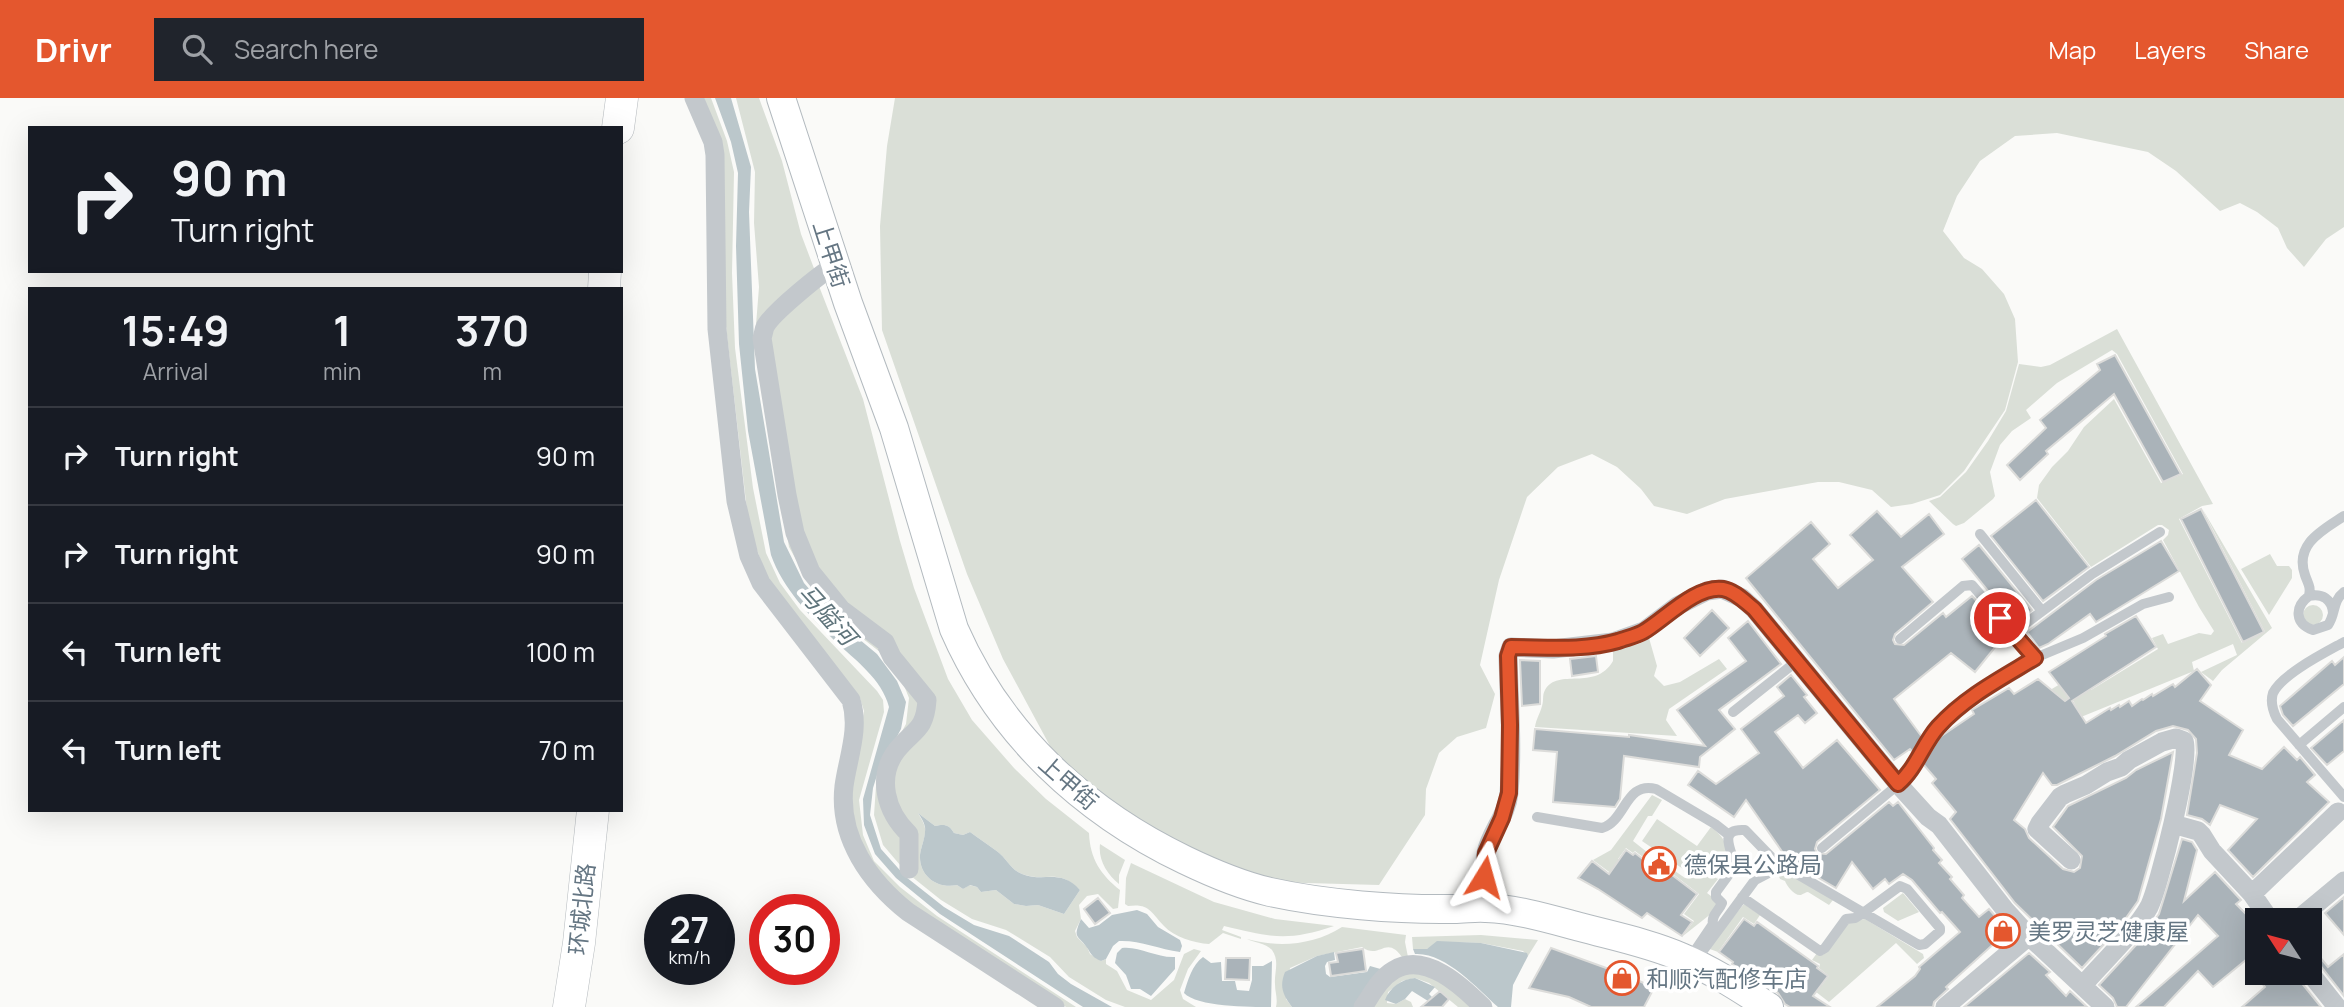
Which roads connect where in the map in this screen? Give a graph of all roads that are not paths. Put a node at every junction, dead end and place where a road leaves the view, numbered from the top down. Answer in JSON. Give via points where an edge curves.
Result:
{"nodes":[{"id":1,"x":612,"y":98,"type":"edge"},
{"id":2,"x":622,"y":98,"type":"edge"},
{"id":3,"x":694,"y":98,"type":"edge"},
{"id":4,"x":771,"y":98,"type":"edge"},
{"id":5,"x":781,"y":98,"type":"edge"},
{"id":6,"x":608,"y":126,"type":"edge"},
{"id":7,"x":618,"y":126,"type":"edge"},
{"id":8,"x":831,"y":267,"type":"junction"},
{"id":9,"x":2341,"y":520,"type":"edge"},
{"id":10,"x":2160,"y":532,"type":"dead end"},
{"id":11,"x":1980,"y":534,"type":"dead end"},
{"id":12,"x":2344,"y":592,"type":"edge"},
{"id":13,"x":2309,"y":596,"type":"junction"},
{"id":14,"x":2169,"y":597,"type":"dead end"},
{"id":15,"x":2042,"y":611,"type":"junction"},
{"id":16,"x":2333,"y":613,"type":"junction"},
{"id":17,"x":2013,"y":633,"type":"junction"},
{"id":18,"x":1900,"y":639,"type":"dead end"},
{"id":19,"x":2344,"y":642,"type":"edge"},
{"id":20,"x":2035,"y":658,"type":"junction"},
{"id":21,"x":1797,"y":661,"type":"junction"},
{"id":22,"x":2344,"y":707,"type":"edge"},
{"id":23,"x":1733,"y":712,"type":"dead end"},
{"id":24,"x":2299,"y":745,"type":"junction"},
{"id":25,"x":1898,"y":784,"type":"junction"},
{"id":26,"x":2340,"y":785,"type":"edge"},
{"id":27,"x":2341,"y":805,"type":"edge"},
{"id":28,"x":593,"y":812,"type":"edge"},
{"id":29,"x":602,"y":812,"type":"edge"},
{"id":30,"x":1537,"y":817,"type":"dead end"},
{"id":31,"x":2173,"y":824,"type":"junction"},
{"id":32,"x":1729,"y":835,"type":"junction"},
{"id":33,"x":1822,"y":848,"type":"dead end"},
{"id":34,"x":2071,"y":860,"type":"dead end"},
{"id":35,"x":909,"y":869,"type":"dead end"},
{"id":36,"x":1776,"y":869,"type":"junction"},
{"id":37,"x":2344,"y":881,"type":"edge"},
{"id":38,"x":2252,"y":894,"type":"junction"},
{"id":39,"x":1742,"y":897,"type":"junction"},
{"id":40,"x":1487,"y":908,"type":"junction"},
{"id":41,"x":2262,"y":908,"type":"edge"},
{"id":42,"x":2311,"y":908,"type":"edge"},
{"id":43,"x":1863,"y":913,"type":"junction"},
{"id":44,"x":2029,"y":936,"type":"junction"},
{"id":45,"x":1692,"y":962,"type":"junction"},
{"id":46,"x":2083,"y":985,"type":"junction"},
{"id":47,"x":2316,"y":985,"type":"edge"},
{"id":48,"x":2326,"y":1003,"type":"edge"},
{"id":49,"x":569,"y":1007,"type":"edge"},
{"id":50,"x":580,"y":1007,"type":"edge"},
{"id":51,"x":1055,"y":1007,"type":"edge"},
{"id":52,"x":1363,"y":1007,"type":"edge"},
{"id":53,"x":1483,"y":1007,"type":"edge"},
{"id":54,"x":1745,"y":1007,"type":"edge"},
{"id":55,"x":1769,"y":1007,"type":"edge"},
{"id":56,"x":1945,"y":1007,"type":"edge"},
{"id":57,"x":2105,"y":1007,"type":"edge"}],
"edges":[{"from":1,"to":6,"type":"main road"},
{"from":2,"to":7,"type":"main road"},
{"from":3,"to":51,"type":"street","via":[[715,155],[716,309],[740,518],[761,583],[851,700],[854,726],[844,804],[855,849],[877,884],[908,912]]},
{"from":4,"to":8,"type":"street","name":"上甲街"},
{"from":5,"to":8,"type":"street","name":"上甲街"},
{"from":8,"to":35,"type":"street","via":[[771,319],[762,338],[787,495],[810,572],[841,609],[885,642],[927,700],[924,722],[896,752],[885,780],[891,810],[909,834]]},
{"from":8,"to":40,"type":"street","name":"上甲街","via":[[894,428],[963,648],[1001,712],[1065,783],[1132,833],[1241,884],[1296,897],[1367,904]]},
{"from":8,"to":54,"type":"street","name":"上甲街","via":[[839,307],[886,430],[930,584],[959,662],[1013,743],[1075,803],[1127,842],[1237,893],[1376,918],[1486,920],[1576,935],[1676,967]]},
{"from":9,"to":13,"type":"lane","via":[[2308,543],[2304,574],[2311,588]]},
{"from":10,"to":15,"type":"lane"},
{"from":11,"to":15,"type":"lane"},
{"from":12,"to":16,"type":"lane"},
{"from":13,"to":16,"type":"lane","via":[[2326,598]]},
{"from":13,"to":16,"type":"lane","via":[[2298,611],[2307,628],[2324,628]]},
{"from":14,"to":20,"type":"lane","via":[[2143,604]]},
{"from":15,"to":17,"type":"lane"},
{"from":17,"to":18,"type":"lane","via":[[1968,584]]},
{"from":17,"to":20,"type":"lane"},
{"from":19,"to":24,"type":"lane","via":[[2287,677],[2273,694],[2273,711]]},
{"from":20,"to":25,"type":"lane","via":[[1949,715]]},
{"from":21,"to":23,"type":"lane"},
{"from":21,"to":25,"type":"street"},
{"from":21,"to":40,"type":"street","via":[[1754,609],[1722,589],[1676,606],[1644,631],[1614,642],[1553,649],[1511,647],[1509,793],[1486,853]]},
{"from":22,"to":24,"type":"lane"},
{"from":24,"to":26,"type":"lane"},
{"from":25,"to":33,"type":"lane"},
{"from":25,"to":44,"type":"street","via":[[1939,825]]},
{"from":26,"to":27,"type":"lane"},
{"from":27,"to":38,"type":"street"},
{"from":28,"to":49,"type":"main road","name":"环城北路"},
{"from":29,"to":50,"type":"main road","name":"环城北路"},
{"from":30,"to":32,"type":"lane","via":[[1602,828],[1616,820],[1628,798],[1649,787]]},
{"from":31,"to":34,"type":"street","via":[[2187,750],[2184,741],[2176,738],[2060,797],[2038,829]]},
{"from":31,"to":38,"type":"street","via":[[2198,831]]},
{"from":31,"to":46,"type":"street","via":[[2149,906]]},
{"from":32,"to":36,"type":"lane","via":[[1745,830],[1775,861]]},
{"from":32,"to":45,"type":"lane","via":[[1735,866],[1716,892],[1722,903]]},
{"from":36,"to":39,"type":"lane","via":[[1755,880]]},
{"from":36,"to":43,"type":"lane","via":[[1785,867]]},
{"from":37,"to":42,"type":"street"},
{"from":38,"to":41,"type":"street"},
{"from":39,"to":43,"type":"lane","via":[[1820,951],[1843,922]]},
{"from":39,"to":45,"type":"lane"},
{"from":40,"to":45,"type":"street","name":"上甲街","via":[[1603,933]]},
{"from":43,"to":43,"type":"lane","via":[[1904,886],[1940,931],[1919,945]]},
{"from":44,"to":46,"type":"street"},
{"from":44,"to":56,"type":"street"},
{"from":45,"to":55,"type":"street","name":"上甲街"},
{"from":46,"to":57,"type":"street"},
{"from":47,"to":48,"type":"street"},
{"from":52,"to":53,"type":"street","via":[[1387,975],[1413,964],[1439,972]]}]}
